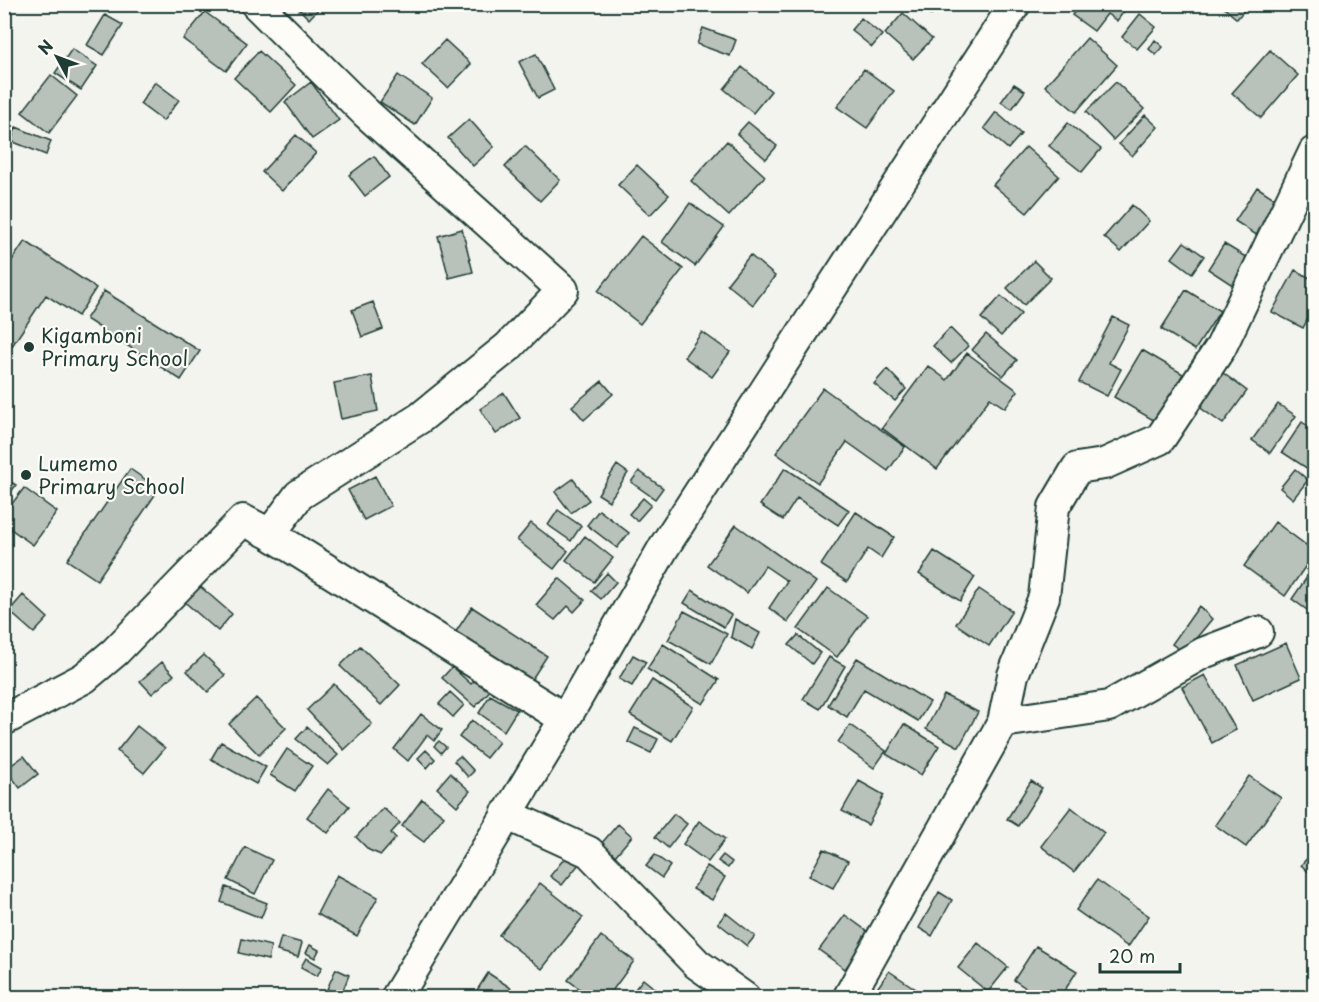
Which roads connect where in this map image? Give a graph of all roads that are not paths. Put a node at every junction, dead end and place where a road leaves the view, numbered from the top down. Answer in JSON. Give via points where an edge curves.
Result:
{"nodes":[{"id":1,"x":256,"y":4,"type":"edge"},
{"id":2,"x":1015,"y":4,"type":"edge"},
{"id":3,"x":1314,"y":152,"type":"edge"},
{"id":4,"x":270,"y":534,"type":"junction"},
{"id":5,"x":1258,"y":632,"type":"dead end"},
{"id":6,"x":564,"y":719,"type":"junction"},
{"id":7,"x":4,"y":720,"type":"edge"},
{"id":8,"x":1003,"y":722,"type":"junction"},
{"id":9,"x":506,"y":814,"type":"junction"},
{"id":10,"x":396,"y":998,"type":"edge"},
{"id":11,"x":744,"y":998,"type":"edge"},
{"id":12,"x":848,"y":998,"type":"edge"}],
"edges":[{"from":1,"to":4,"type":"street","via":[[365,112],[563,290],[508,347],[420,418],[299,495]]},
{"from":2,"to":6,"type":"street","via":[[664,547]]},
{"from":3,"to":8,"type":"street","via":[[1221,347],[1160,439],[1104,464],[1077,468],[1054,507],[1044,597],[1013,675]]},
{"from":4,"to":6,"type":"street"},
{"from":4,"to":7,"type":"street","via":[[243,520],[116,652],[84,678]]},
{"from":5,"to":8,"type":"street","via":[[1203,653],[1109,706]]},
{"from":6,"to":9,"type":"street"},
{"from":8,"to":12,"type":"street"},
{"from":9,"to":10,"type":"street"},
{"from":9,"to":11,"type":"street","via":[[589,852],[697,964]]}]}
